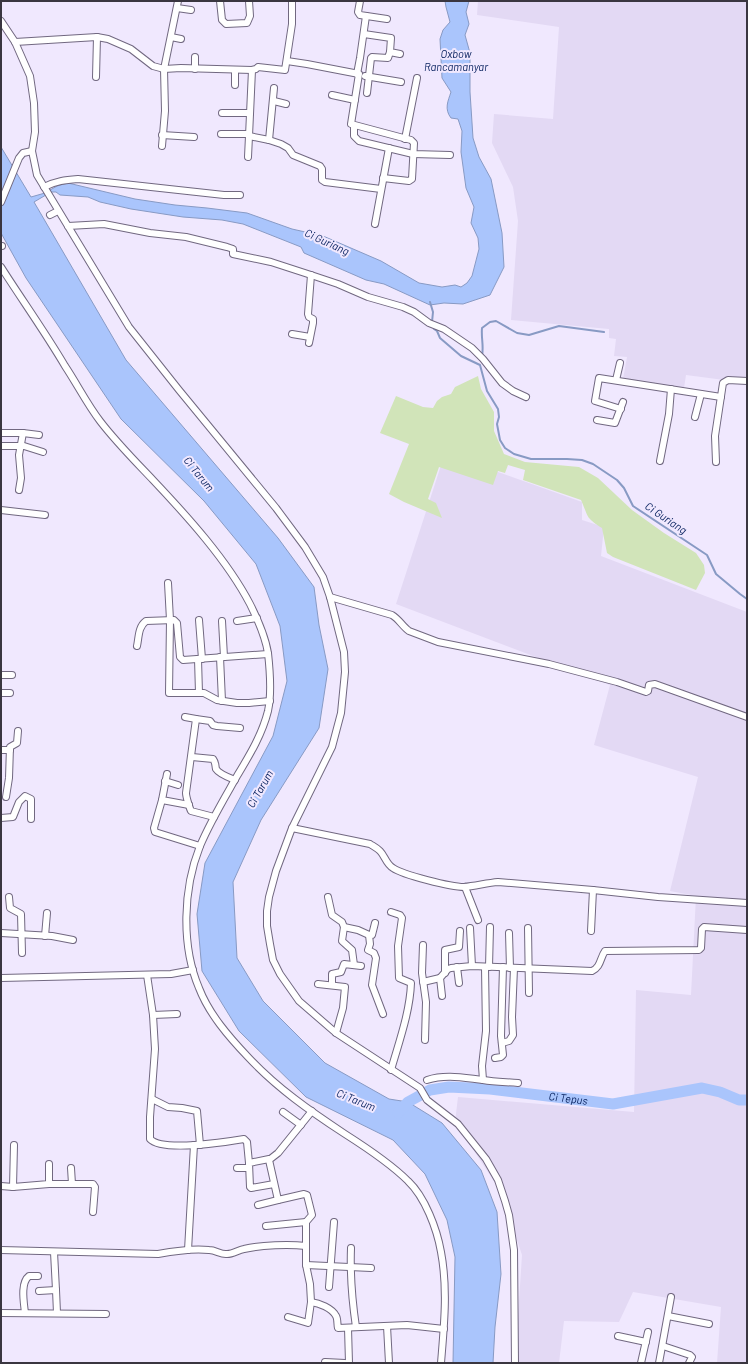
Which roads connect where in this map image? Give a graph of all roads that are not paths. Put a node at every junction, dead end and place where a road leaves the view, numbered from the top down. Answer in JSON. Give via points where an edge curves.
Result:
{"nodes":[{"id":1,"x":178,"y":1,"type":"edge"},
{"id":2,"x":220,"y":1,"type":"edge"},
{"id":3,"x":249,"y":1,"type":"edge"},
{"id":4,"x":292,"y":1,"type":"edge"},
{"id":5,"x":360,"y":1,"type":"edge"},
{"id":6,"x":177,"y":8,"type":"junction"},
{"id":7,"x":191,"y":10,"type":"dead end"},
{"id":8,"x":366,"y":16,"type":"junction"},
{"id":9,"x":387,"y":19,"type":"dead end"},
{"id":10,"x":1,"y":21,"type":"edge"},
{"id":11,"x":364,"y":34,"type":"junction"},
{"id":12,"x":97,"y":37,"type":"junction"},
{"id":13,"x":170,"y":37,"type":"junction"},
{"id":14,"x":181,"y":39,"type":"dead end"},
{"id":15,"x":16,"y":42,"type":"junction"},
{"id":16,"x":390,"y":52,"type":"junction"},
{"id":17,"x":400,"y":54,"type":"dead end"},
{"id":18,"x":195,"y":57,"type":"dead end"},
{"id":19,"x":287,"y":61,"type":"junction"},
{"id":20,"x":164,"y":69,"type":"junction"},
{"id":21,"x":195,"y":69,"type":"junction"},
{"id":22,"x":236,"y":70,"type":"junction"},
{"id":23,"x":252,"y":70,"type":"junction"},
{"id":24,"x":358,"y":74,"type":"junction"},
{"id":25,"x":368,"y":76,"type":"junction"},
{"id":26,"x":96,"y":77,"type":"dead end"},
{"id":27,"x":417,"y":78,"type":"dead end"},
{"id":28,"x":401,"y":82,"type":"dead end"},
{"id":29,"x":235,"y":85,"type":"dead end"},
{"id":30,"x":274,"y":88,"type":"dead end"},
{"id":31,"x":367,"y":93,"type":"dead end"},
{"id":32,"x":332,"y":95,"type":"dead end"},
{"id":33,"x":356,"y":100,"type":"junction"},
{"id":34,"x":274,"y":101,"type":"junction"},
{"id":35,"x":286,"y":104,"type":"dead end"},
{"id":36,"x":222,"y":113,"type":"dead end"},
{"id":37,"x":250,"y":114,"type":"junction"},
{"id":38,"x":354,"y":126,"type":"junction"},
{"id":39,"x":221,"y":134,"type":"dead end"},
{"id":40,"x":162,"y":135,"type":"junction"},
{"id":41,"x":249,"y":135,"type":"junction"},
{"id":42,"x":194,"y":137,"type":"dead end"},
{"id":43,"x":406,"y":139,"type":"junction"},
{"id":44,"x":269,"y":140,"type":"junction"},
{"id":45,"x":162,"y":146,"type":"dead end"},
{"id":46,"x":389,"y":148,"type":"junction"},
{"id":47,"x":32,"y":151,"type":"junction"},
{"id":48,"x":413,"y":154,"type":"junction"},
{"id":49,"x":450,"y":155,"type":"dead end"},
{"id":50,"x":248,"y":156,"type":"dead end"},
{"id":51,"x":383,"y":178,"type":"junction"},
{"id":52,"x":381,"y":189,"type":"junction"},
{"id":53,"x":46,"y":191,"type":"junction"},
{"id":54,"x":240,"y":195,"type":"dead end"},
{"id":55,"x":1,"y":202,"type":"edge"},
{"id":56,"x":58,"y":211,"type":"junction"},
{"id":57,"x":50,"y":215,"type":"dead end"},
{"id":58,"x":375,"y":224,"type":"dead end"},
{"id":59,"x":68,"y":226,"type":"junction"},
{"id":60,"x":1,"y":267,"type":"edge"},
{"id":61,"x":311,"y":274,"type":"junction"},
{"id":62,"x":4,"y":275,"type":"edge"},
{"id":63,"x":292,"y":334,"type":"dead end"},
{"id":64,"x":620,"y":363,"type":"dead end"},
{"id":65,"x":616,"y":380,"type":"junction"},
{"id":66,"x":747,"y":381,"type":"edge"},
{"id":67,"x":671,"y":389,"type":"junction"},
{"id":68,"x":701,"y":394,"type":"junction"},
{"id":69,"x":526,"y":397,"type":"dead end"},
{"id":70,"x":721,"y":397,"type":"junction"},
{"id":71,"x":695,"y":417,"type":"dead end"},
{"id":72,"x":597,"y":420,"type":"dead end"},
{"id":73,"x":1,"y":433,"type":"edge"},
{"id":74,"x":24,"y":433,"type":"junction"},
{"id":75,"x":39,"y":435,"type":"dead end"},
{"id":76,"x":1,"y":446,"type":"edge"},
{"id":77,"x":20,"y":446,"type":"junction"},
{"id":78,"x":43,"y":452,"type":"dead end"},
{"id":79,"x":660,"y":462,"type":"dead end"},
{"id":80,"x":716,"y":462,"type":"dead end"},
{"id":81,"x":20,"y":490,"type":"dead end"},
{"id":82,"x":1,"y":510,"type":"edge"},
{"id":83,"x":45,"y":515,"type":"dead end"},
{"id":84,"x":168,"y":584,"type":"dead end"},
{"id":85,"x":330,"y":598,"type":"junction"},
{"id":86,"x":257,"y":618,"type":"junction"},
{"id":87,"x":170,"y":620,"type":"junction"},
{"id":88,"x":199,"y":620,"type":"dead end"},
{"id":89,"x":222,"y":621,"type":"dead end"},
{"id":90,"x":237,"y":621,"type":"dead end"},
{"id":91,"x":137,"y":646,"type":"dead end"},
{"id":92,"x":268,"y":654,"type":"junction"},
{"id":93,"x":222,"y":657,"type":"junction"},
{"id":94,"x":200,"y":659,"type":"junction"},
{"id":95,"x":1,"y":675,"type":"edge"},
{"id":96,"x":12,"y":676,"type":"dead end"},
{"id":97,"x":1,"y":693,"type":"edge"},
{"id":98,"x":10,"y":693,"type":"dead end"},
{"id":99,"x":199,"y":693,"type":"junction"},
{"id":100,"x":222,"y":701,"type":"junction"},
{"id":101,"x":270,"y":701,"type":"junction"},
{"id":102,"x":186,"y":717,"type":"dead end"},
{"id":103,"x":747,"y":717,"type":"edge"},
{"id":104,"x":196,"y":719,"type":"junction"},
{"id":105,"x":240,"y":728,"type":"dead end"},
{"id":106,"x":18,"y":731,"type":"dead end"},
{"id":107,"x":1,"y":750,"type":"edge"},
{"id":108,"x":10,"y":750,"type":"junction"},
{"id":109,"x":192,"y":757,"type":"junction"},
{"id":110,"x":166,"y":774,"type":"dead end"},
{"id":111,"x":235,"y":780,"type":"junction"},
{"id":112,"x":165,"y":781,"type":"junction"},
{"id":113,"x":178,"y":785,"type":"dead end"},
{"id":114,"x":6,"y":797,"type":"dead end"},
{"id":115,"x":162,"y":800,"type":"junction"},
{"id":116,"x":189,"y":805,"type":"junction"},
{"id":117,"x":214,"y":817,"type":"junction"},
{"id":118,"x":1,"y":818,"type":"edge"},
{"id":119,"x":31,"y":819,"type":"dead end"},
{"id":120,"x":292,"y":828,"type":"junction"},
{"id":121,"x":200,"y":846,"type":"junction"},
{"id":122,"x":465,"y":887,"type":"junction"},
{"id":123,"x":593,"y":890,"type":"junction"},
{"id":124,"x":9,"y":897,"type":"dead end"},
{"id":125,"x":328,"y":897,"type":"dead end"},
{"id":126,"x":747,"y":903,"type":"edge"},
{"id":127,"x":391,"y":912,"type":"dead end"},
{"id":128,"x":48,"y":913,"type":"dead end"},
{"id":129,"x":478,"y":920,"type":"dead end"},
{"id":130,"x":375,"y":923,"type":"dead end"},
{"id":131,"x":344,"y":927,"type":"junction"},
{"id":132,"x":470,"y":928,"type":"dead end"},
{"id":133,"x":490,"y":928,"type":"dead end"},
{"id":134,"x":528,"y":928,"type":"dead end"},
{"id":135,"x":747,"y":930,"type":"edge"},
{"id":136,"x":460,"y":931,"type":"dead end"},
{"id":137,"x":591,"y":932,"type":"dead end"},
{"id":138,"x":1,"y":933,"type":"edge"},
{"id":139,"x":509,"y":933,"type":"dead end"},
{"id":140,"x":22,"y":934,"type":"junction"},
{"id":141,"x":369,"y":935,"type":"junction"},
{"id":142,"x":45,"y":936,"type":"junction"},
{"id":143,"x":72,"y":940,"type":"dead end"},
{"id":144,"x":423,"y":945,"type":"dead end"},
{"id":145,"x":22,"y":953,"type":"dead end"},
{"id":146,"x":354,"y":965,"type":"junction"},
{"id":147,"x":361,"y":966,"type":"dead end"},
{"id":148,"x":472,"y":966,"type":"junction"},
{"id":149,"x":457,"y":967,"type":"junction"},
{"id":150,"x":487,"y":967,"type":"junction"},
{"id":151,"x":503,"y":967,"type":"junction"},
{"id":152,"x":512,"y":968,"type":"junction"},
{"id":153,"x":528,"y":969,"type":"junction"},
{"id":154,"x":193,"y":970,"type":"junction"},
{"id":155,"x":445,"y":973,"type":"junction"},
{"id":156,"x":147,"y":975,"type":"junction"},
{"id":157,"x":1,"y":978,"type":"edge"},
{"id":158,"x":440,"y":978,"type":"junction"},
{"id":159,"x":423,"y":982,"type":"junction"},
{"id":160,"x":459,"y":983,"type":"dead end"},
{"id":161,"x":318,"y":984,"type":"dead end"},
{"id":162,"x":332,"y":985,"type":"junction"},
{"id":163,"x":529,"y":993,"type":"dead end"},
{"id":164,"x":442,"y":996,"type":"dead end"},
{"id":165,"x":432,"y":1012,"type":"dead end"},
{"id":166,"x":177,"y":1014,"type":"dead end"},
{"id":167,"x":383,"y":1014,"type":"dead end"},
{"id":168,"x":153,"y":1016,"type":"junction"},
{"id":169,"x":425,"y":1021,"type":"junction"},
{"id":170,"x":336,"y":1033,"type":"junction"},
{"id":171,"x":425,"y":1040,"type":"dead end"},
{"id":172,"x":502,"y":1043,"type":"junction"},
{"id":173,"x":495,"y":1058,"type":"dead end"},
{"id":174,"x":391,"y":1070,"type":"junction"},
{"id":175,"x":427,"y":1080,"type":"dead end"},
{"id":176,"x":483,"y":1080,"type":"junction"},
{"id":177,"x":518,"y":1083,"type":"dead end"},
{"id":178,"x":152,"y":1099,"type":"junction"},
{"id":179,"x":312,"y":1111,"type":"junction"},
{"id":180,"x":283,"y":1112,"type":"dead end"},
{"id":181,"x":301,"y":1125,"type":"junction"},
{"id":182,"x":14,"y":1145,"type":"dead end"},
{"id":183,"x":197,"y":1145,"type":"junction"},
{"id":184,"x":269,"y":1159,"type":"junction"},
{"id":185,"x":49,"y":1164,"type":"dead end"},
{"id":186,"x":249,"y":1165,"type":"junction"},
{"id":187,"x":71,"y":1168,"type":"dead end"},
{"id":188,"x":237,"y":1168,"type":"dead end"},
{"id":189,"x":49,"y":1184,"type":"junction"},
{"id":190,"x":72,"y":1184,"type":"junction"},
{"id":191,"x":274,"y":1184,"type":"junction"},
{"id":192,"x":1,"y":1186,"type":"edge"},
{"id":193,"x":13,"y":1187,"type":"junction"},
{"id":194,"x":278,"y":1200,"type":"junction"},
{"id":195,"x":258,"y":1205,"type":"dead end"},
{"id":196,"x":93,"y":1212,"type":"dead end"},
{"id":197,"x":306,"y":1222,"type":"junction"},
{"id":198,"x":334,"y":1222,"type":"dead end"},
{"id":199,"x":266,"y":1226,"type":"dead end"},
{"id":200,"x":306,"y":1246,"type":"junction"},
{"id":201,"x":351,"y":1248,"type":"dead end"},
{"id":202,"x":1,"y":1250,"type":"edge"},
{"id":203,"x":188,"y":1250,"type":"junction"},
{"id":204,"x":54,"y":1252,"type":"junction"},
{"id":205,"x":306,"y":1266,"type":"junction"},
{"id":206,"x":330,"y":1266,"type":"junction"},
{"id":207,"x":350,"y":1267,"type":"junction"},
{"id":208,"x":372,"y":1268,"type":"dead end"},
{"id":209,"x":38,"y":1276,"type":"dead end"},
{"id":210,"x":329,"y":1287,"type":"dead end"},
{"id":211,"x":56,"y":1290,"type":"junction"},
{"id":212,"x":39,"y":1291,"type":"dead end"},
{"id":213,"x":671,"y":1297,"type":"dead end"},
{"id":214,"x":311,"y":1302,"type":"junction"},
{"id":215,"x":1,"y":1313,"type":"edge"},
{"id":216,"x":25,"y":1313,"type":"junction"},
{"id":217,"x":57,"y":1313,"type":"junction"},
{"id":218,"x":106,"y":1314,"type":"dead end"},
{"id":219,"x":668,"y":1316,"type":"junction"},
{"id":220,"x":288,"y":1317,"type":"dead end"},
{"id":221,"x":709,"y":1324,"type":"dead end"},
{"id":222,"x":387,"y":1326,"type":"junction"},
{"id":223,"x":356,"y":1327,"type":"junction"},
{"id":224,"x":348,"y":1328,"type":"junction"},
{"id":225,"x":444,"y":1329,"type":"junction"},
{"id":226,"x":648,"y":1332,"type":"dead end"},
{"id":227,"x":618,"y":1336,"type":"dead end"},
{"id":228,"x":646,"y":1342,"type":"junction"},
{"id":229,"x":663,"y":1346,"type":"junction"},
{"id":230,"x":325,"y":1362,"type":"edge"},
{"id":231,"x":345,"y":1363,"type":"edge"},
{"id":232,"x":349,"y":1363,"type":"edge"},
{"id":233,"x":389,"y":1363,"type":"edge"},
{"id":234,"x":441,"y":1363,"type":"edge"},
{"id":235,"x":515,"y":1363,"type":"edge"},
{"id":236,"x":641,"y":1363,"type":"edge"},
{"id":237,"x":659,"y":1363,"type":"edge"},
{"id":238,"x":689,"y":1363,"type":"edge"}],
"edges":[{"from":1,"to":6,"type":"street"},
{"from":2,"to":3,"type":"street","via":[[222,20],[226,24],[247,23],[250,16]]},
{"from":4,"to":19,"type":"street"},
{"from":5,"to":8,"type":"street","via":[[359,14]]},
{"from":6,"to":7,"type":"street"},
{"from":6,"to":13,"type":"street"},
{"from":8,"to":9,"type":"street"},
{"from":8,"to":11,"type":"street"},
{"from":10,"to":15,"type":"street"},
{"from":11,"to":16,"type":"street","via":[[391,38]]},
{"from":11,"to":24,"type":"street"},
{"from":12,"to":15,"type":"street"},
{"from":12,"to":20,"type":"street","via":[[131,49],[153,66]]},
{"from":12,"to":26,"type":"street"},
{"from":13,"to":14,"type":"street"},
{"from":13,"to":20,"type":"street"},
{"from":15,"to":47,"type":"street","via":[[32,87],[35,132]]},
{"from":16,"to":17,"type":"street"},
{"from":16,"to":25,"type":"street","via":[[388,58],[372,57]]},
{"from":18,"to":21,"type":"street"},
{"from":19,"to":23,"type":"street","via":[[286,70],[258,67]]},
{"from":19,"to":24,"type":"street"},
{"from":20,"to":21,"type":"street"},
{"from":20,"to":40,"type":"street","via":[[165,111]]},
{"from":21,"to":22,"type":"street"},
{"from":22,"to":23,"type":"street"},
{"from":22,"to":29,"type":"street"},
{"from":23,"to":37,"type":"street"},
{"from":24,"to":25,"type":"street"},
{"from":24,"to":33,"type":"street"},
{"from":25,"to":28,"type":"street"},
{"from":25,"to":31,"type":"street"},
{"from":27,"to":43,"type":"street"},
{"from":30,"to":34,"type":"street"},
{"from":32,"to":33,"type":"street"},
{"from":33,"to":38,"type":"street","via":[[351,122]]},
{"from":34,"to":35,"type":"street"},
{"from":34,"to":44,"type":"street"},
{"from":36,"to":37,"type":"street"},
{"from":37,"to":41,"type":"street"},
{"from":38,"to":43,"type":"street"},
{"from":38,"to":46,"type":"street","via":[[354,136],[359,141]]},
{"from":39,"to":41,"type":"street"},
{"from":40,"to":42,"type":"street"},
{"from":40,"to":45,"type":"street"},
{"from":41,"to":44,"type":"street"},
{"from":41,"to":50,"type":"street"},
{"from":43,"to":48,"type":"street","via":[[414,143]]},
{"from":44,"to":52,"type":"street","via":[[288,148],[293,155],[320,166],[324,182]]},
{"from":46,"to":48,"type":"street"},
{"from":46,"to":51,"type":"street"},
{"from":47,"to":53,"type":"street","via":[[36,175]]},
{"from":47,"to":55,"type":"street","via":[[23,153],[19,158]]},
{"from":48,"to":49,"type":"street"},
{"from":48,"to":51,"type":"street","via":[[413,177],[410,181]]},
{"from":51,"to":52,"type":"street"},
{"from":52,"to":58,"type":"street"},
{"from":53,"to":54,"type":"street","via":[[53,182],[78,179]]},
{"from":53,"to":56,"type":"street"},
{"from":56,"to":57,"type":"street"},
{"from":56,"to":59,"type":"street"},
{"from":59,"to":61,"type":"street","via":[[104,224],[186,237],[232,249],[233,254],[238,256],[271,262]]},
{"from":59,"to":85,"type":"street","via":[[129,327],[305,547],[323,578]]},
{"from":60,"to":62,"type":"street"},
{"from":61,"to":63,"type":"street","via":[[308,314],[313,323],[310,340]]},
{"from":61,"to":69,"type":"street","via":[[421,316],[472,348],[507,388]]},
{"from":62,"to":86,"type":"street","via":[[99,420],[185,515],[242,589]]},
{"from":64,"to":65,"type":"street"},
{"from":65,"to":67,"type":"street"},
{"from":65,"to":72,"type":"street","via":[[599,378],[595,400],[622,406],[615,423]]},
{"from":66,"to":70,"type":"street","via":[[725,381]]},
{"from":67,"to":68,"type":"street"},
{"from":67,"to":79,"type":"street"},
{"from":68,"to":70,"type":"street"},
{"from":68,"to":71,"type":"street"},
{"from":70,"to":80,"type":"street","via":[[715,436]]},
{"from":73,"to":74,"type":"street"},
{"from":74,"to":75,"type":"street"},
{"from":74,"to":77,"type":"street"},
{"from":76,"to":77,"type":"street"},
{"from":77,"to":78,"type":"street"},
{"from":77,"to":81,"type":"street"},
{"from":82,"to":83,"type":"street"},
{"from":84,"to":87,"type":"street"},
{"from":85,"to":103,"type":"street","via":[[392,615],[404,628],[438,642],[549,664],[646,692],[649,685],[655,684]]},
{"from":85,"to":120,"type":"street","via":[[344,652],[341,713],[332,747]]},
{"from":86,"to":90,"type":"street"},
{"from":86,"to":92,"type":"street","via":[[265,637]]},
{"from":87,"to":91,"type":"street","via":[[146,621],[140,629]]},
{"from":87,"to":94,"type":"street","via":[[177,622],[181,659]]},
{"from":87,"to":99,"type":"street","via":[[168,693]]},
{"from":88,"to":94,"type":"street"},
{"from":89,"to":93,"type":"street"},
{"from":92,"to":93,"type":"street"},
{"from":92,"to":101,"type":"street"},
{"from":93,"to":94,"type":"street"},
{"from":93,"to":100,"type":"street"},
{"from":94,"to":99,"type":"street"},
{"from":95,"to":96,"type":"street"},
{"from":97,"to":98,"type":"street"},
{"from":99,"to":100,"type":"street","via":[[208,694]]},
{"from":100,"to":101,"type":"street"},
{"from":101,"to":111,"type":"street","via":[[260,734]]},
{"from":102,"to":104,"type":"street"},
{"from":104,"to":105,"type":"street","via":[[210,721],[217,726]]},
{"from":104,"to":109,"type":"street"},
{"from":106,"to":108,"type":"street","via":[[17,743],[11,746]]},
{"from":107,"to":108,"type":"street"},
{"from":108,"to":114,"type":"street"},
{"from":109,"to":111,"type":"street","via":[[213,759],[218,772]]},
{"from":109,"to":116,"type":"street","via":[[186,793]]},
{"from":110,"to":112,"type":"street"},
{"from":111,"to":117,"type":"street"},
{"from":112,"to":113,"type":"street"},
{"from":112,"to":115,"type":"street"},
{"from":115,"to":116,"type":"street"},
{"from":115,"to":121,"type":"street","via":[[155,832]]},
{"from":116,"to":117,"type":"street","via":[[191,811]]},
{"from":117,"to":121,"type":"street"},
{"from":118,"to":119,"type":"street","via":[[13,817],[25,796],[31,799]]},
{"from":120,"to":122,"type":"street","via":[[370,844],[392,868],[440,883]]},
{"from":120,"to":170,"type":"street","via":[[269,897],[266,926],[273,960],[299,1001]]},
{"from":121,"to":154,"type":"street","via":[[190,883],[186,914]]},
{"from":122,"to":123,"type":"street","via":[[498,882]]},
{"from":122,"to":129,"type":"street"},
{"from":123,"to":126,"type":"street"},
{"from":123,"to":137,"type":"street"},
{"from":124,"to":140,"type":"street","via":[[10,908],[21,914]]},
{"from":125,"to":131,"type":"street","via":[[332,915],[342,922]]},
{"from":127,"to":174,"type":"street","via":[[402,918],[398,946],[399,978],[411,983],[406,1015]]},
{"from":128,"to":142,"type":"street"},
{"from":130,"to":141,"type":"street","via":[[372,935]]},
{"from":131,"to":141,"type":"street"},
{"from":131,"to":146,"type":"street","via":[[342,941],[352,950]]},
{"from":132,"to":148,"type":"street"},
{"from":133,"to":150,"type":"street"},
{"from":134,"to":153,"type":"street"},
{"from":135,"to":153,"type":"street","via":[[704,927],[699,950],[605,951],[599,966],[592,971]]},
{"from":136,"to":155,"type":"street","via":[[459,948],[445,950]]},
{"from":138,"to":140,"type":"street"},
{"from":139,"to":152,"type":"street"},
{"from":140,"to":142,"type":"street"},
{"from":140,"to":145,"type":"street"},
{"from":141,"to":167,"type":"street","via":[[368,950],[374,953],[376,958],[372,985]]},
{"from":142,"to":143,"type":"street"},
{"from":144,"to":159,"type":"street"},
{"from":146,"to":147,"type":"street"},
{"from":146,"to":162,"type":"street","via":[[345,964],[341,972],[332,973]]},
{"from":148,"to":149,"type":"street"},
{"from":148,"to":150,"type":"street"},
{"from":149,"to":155,"type":"street"},
{"from":149,"to":160,"type":"street"},
{"from":150,"to":151,"type":"street"},
{"from":150,"to":176,"type":"street"},
{"from":151,"to":152,"type":"street"},
{"from":151,"to":172,"type":"street"},
{"from":152,"to":153,"type":"street"},
{"from":152,"to":172,"type":"street","via":[[513,1035]]},
{"from":153,"to":163,"type":"street"},
{"from":154,"to":156,"type":"street","via":[[177,974]]},
{"from":154,"to":179,"type":"street","via":[[198,988],[209,1009],[225,1031],[263,1073]]},
{"from":155,"to":158,"type":"street"},
{"from":156,"to":157,"type":"street"},
{"from":156,"to":168,"type":"street"},
{"from":158,"to":159,"type":"street"},
{"from":158,"to":164,"type":"street"},
{"from":159,"to":169,"type":"street"},
{"from":161,"to":162,"type":"street"},
{"from":162,"to":170,"type":"street","via":[[346,988]]},
{"from":165,"to":169,"type":"street","via":[[429,1013],[429,1020]]},
{"from":166,"to":168,"type":"street"},
{"from":168,"to":178,"type":"street","via":[[155,1049]]},
{"from":169,"to":171,"type":"street"},
{"from":170,"to":174,"type":"street"},
{"from":172,"to":173,"type":"street","via":[[503,1056]]},
{"from":174,"to":235,"type":"street","via":[[418,1086],[427,1100],[458,1124],[486,1159],[498,1180],[509,1215],[514,1250]]},
{"from":175,"to":176,"type":"street","via":[[460,1076]]},
{"from":176,"to":177,"type":"street"},
{"from":178,"to":183,"type":"street","via":[[168,1107],[197,1111]]},
{"from":178,"to":183,"type":"street","via":[[150,1139],[157,1144]]},
{"from":179,"to":181,"type":"street"},
{"from":179,"to":225,"type":"street","via":[[388,1163],[416,1191],[432,1221],[441,1253],[445,1297]]},
{"from":180,"to":181,"type":"street"},
{"from":181,"to":184,"type":"street","via":[[278,1153]]},
{"from":182,"to":193,"type":"street"},
{"from":183,"to":186,"type":"street","via":[[245,1140]]},
{"from":183,"to":203,"type":"street"},
{"from":184,"to":186,"type":"street"},
{"from":184,"to":191,"type":"street"},
{"from":185,"to":189,"type":"street"},
{"from":186,"to":188,"type":"street"},
{"from":186,"to":191,"type":"street","via":[[250,1188]]},
{"from":187,"to":190,"type":"street"},
{"from":189,"to":190,"type":"street"},
{"from":189,"to":193,"type":"street"},
{"from":190,"to":196,"type":"street","via":[[93,1184]]},
{"from":191,"to":194,"type":"street"},
{"from":192,"to":193,"type":"street"},
{"from":194,"to":195,"type":"street"},
{"from":194,"to":197,"type":"street","via":[[307,1195],[312,1215]]},
{"from":197,"to":199,"type":"street"},
{"from":197,"to":200,"type":"street"},
{"from":198,"to":206,"type":"street"},
{"from":200,"to":203,"type":"street","via":[[244,1249],[233,1254]]},
{"from":200,"to":205,"type":"street"},
{"from":201,"to":207,"type":"street"},
{"from":202,"to":204,"type":"street"},
{"from":203,"to":204,"type":"street","via":[[158,1254]]},
{"from":204,"to":211,"type":"street"},
{"from":205,"to":206,"type":"street"},
{"from":205,"to":214,"type":"street"},
{"from":206,"to":207,"type":"street"},
{"from":206,"to":210,"type":"street"},
{"from":207,"to":208,"type":"street"},
{"from":207,"to":223,"type":"street"},
{"from":209,"to":216,"type":"street","via":[[29,1276],[25,1280]]},
{"from":211,"to":212,"type":"street"},
{"from":211,"to":217,"type":"street"},
{"from":213,"to":219,"type":"street"},
{"from":214,"to":220,"type":"street","via":[[307,1324]]},
{"from":214,"to":224,"type":"street","via":[[318,1303],[335,1314],[338,1328]]},
{"from":215,"to":216,"type":"street"},
{"from":216,"to":217,"type":"street"},
{"from":217,"to":218,"type":"street"},
{"from":219,"to":221,"type":"street"},
{"from":219,"to":229,"type":"street"},
{"from":222,"to":223,"type":"street"},
{"from":222,"to":225,"type":"street","via":[[407,1325]]},
{"from":222,"to":233,"type":"street"},
{"from":223,"to":224,"type":"street"},
{"from":224,"to":232,"type":"street"},
{"from":225,"to":234,"type":"street"},
{"from":226,"to":228,"type":"street"},
{"from":227,"to":228,"type":"street"},
{"from":228,"to":236,"type":"street"},
{"from":229,"to":237,"type":"street"},
{"from":229,"to":238,"type":"street","via":[[690,1355],[692,1357]]},
{"from":230,"to":231,"type":"street"}]}
